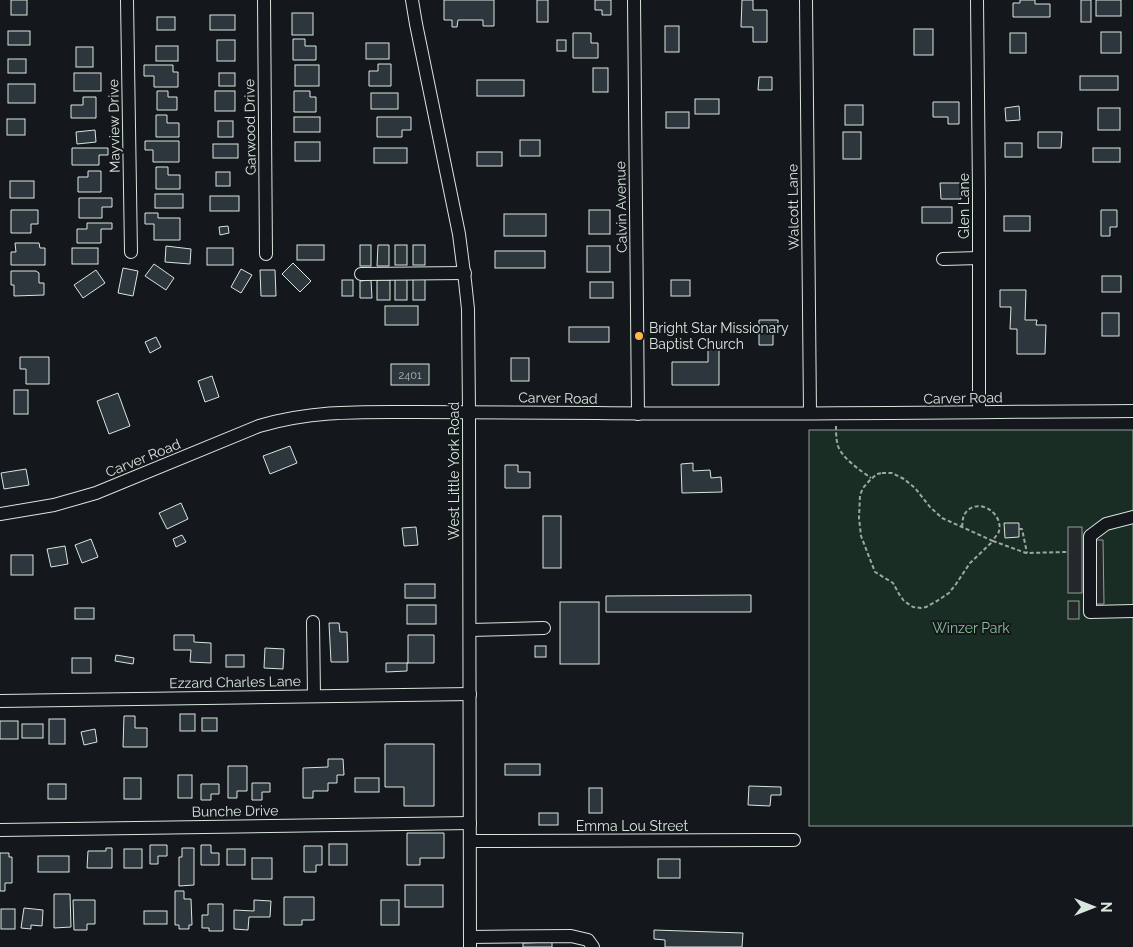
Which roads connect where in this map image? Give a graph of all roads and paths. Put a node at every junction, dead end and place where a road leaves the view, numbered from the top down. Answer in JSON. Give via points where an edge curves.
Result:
{"nodes":[{"id":1,"x":127,"y":0,"type":"edge"},
{"id":2,"x":140,"y":0,"type":"edge"},
{"id":3,"x":264,"y":0,"type":"edge"},
{"id":4,"x":412,"y":0,"type":"edge"},
{"id":5,"x":634,"y":0,"type":"edge"},
{"id":6,"x":806,"y":0,"type":"edge"},
{"id":7,"x":977,"y":0,"type":"edge"},
{"id":8,"x":131,"y":252,"type":"dead end"},
{"id":9,"x":266,"y":254,"type":"dead end"},
{"id":10,"x":979,"y":258,"type":"junction"},
{"id":11,"x":943,"y":259,"type":"dead end"},
{"id":12,"x":464,"y":273,"type":"junction"},
{"id":13,"x":361,"y":274,"type":"dead end"},
{"id":14,"x":1133,"y":411,"type":"edge"},
{"id":15,"x":469,"y":412,"type":"junction"},
{"id":16,"x":978,"y":412,"type":"junction"},
{"id":17,"x":835,"y":413,"type":"junction"},
{"id":18,"x":638,"y":414,"type":"junction"},
{"id":19,"x":810,"y":414,"type":"junction"},
{"id":20,"x":872,"y":478,"type":"junction"},
{"id":21,"x":0,"y":514,"type":"edge"},
{"id":22,"x":1133,"y":516,"type":"edge"},
{"id":23,"x":962,"y":527,"type":"junction"},
{"id":24,"x":1019,"y":529,"type":"dead end"},
{"id":25,"x":993,"y":541,"type":"junction"},
{"id":26,"x":1067,"y":552,"type":"dead end"},
{"id":27,"x":1027,"y":553,"type":"junction"},
{"id":28,"x":1133,"y":611,"type":"edge"},
{"id":29,"x":313,"y":622,"type":"dead end"},
{"id":30,"x":544,"y":628,"type":"dead end"},
{"id":31,"x":470,"y":630,"type":"junction"},
{"id":32,"x":470,"y":694,"type":"junction"},
{"id":33,"x":314,"y":696,"type":"junction"},
{"id":34,"x":0,"y":701,"type":"edge"},
{"id":35,"x":470,"y":823,"type":"junction"},
{"id":36,"x":0,"y":830,"type":"edge"},
{"id":37,"x":794,"y":840,"type":"dead end"},
{"id":38,"x":470,"y":841,"type":"junction"},
{"id":39,"x":470,"y":942,"type":"edge"},
{"id":40,"x":593,"y":947,"type":"edge"}],
"edges":[{"from":1,"to":2,"type":"street"},
{"from":1,"to":8,"type":"street","name":"Mayview Drive"},
{"from":3,"to":9,"type":"street","name":"Garwood Drive"},
{"from":4,"to":12,"type":"street","name":"West Little York Road"},
{"from":5,"to":18,"type":"street","name":"Calvin Avenue"},
{"from":6,"to":19,"type":"street","name":"Walcott Lane"},
{"from":7,"to":10,"type":"street","name":"Glen Lane"},
{"from":10,"to":11,"type":"street"},
{"from":10,"to":16,"type":"street","name":"Glen Lane"},
{"from":12,"to":13,"type":"street"},
{"from":12,"to":15,"type":"street","name":"West Little York Road","via":[[468,309]]},
{"from":14,"to":16,"type":"street","name":"Carver Road"},
{"from":15,"to":18,"type":"street","name":"Carver Road"},
{"from":15,"to":21,"type":"street","name":"Carver Road","via":[[346,412],[280,420],[96,493],[54,505]]},
{"from":15,"to":31,"type":"street","name":"West Little York Road"},
{"from":16,"to":17,"type":"street","name":"Carver Road"},
{"from":17,"to":19,"type":"street","name":"Carver Road"},
{"from":17,"to":20,"type":"path","via":[[839,449]]},
{"from":18,"to":19,"type":"street","name":"Carver Road"},
{"from":20,"to":23,"type":"path","via":[[882,473],[898,475],[915,488],[942,518]]},
{"from":20,"to":25,"type":"path","via":[[860,495],[861,536],[875,572],[893,583],[904,601],[913,607],[926,607],[949,592],[970,563]]},
{"from":22,"to":28,"type":"street","via":[[1106,524],[1090,536],[1090,612]]},
{"from":23,"to":25,"type":"path"},
{"from":23,"to":25,"type":"path","via":[[967,511],[975,507],[990,509],[1000,524]]},
{"from":24,"to":27,"type":"path","via":[[1022,529]]},
{"from":25,"to":27,"type":"path"},
{"from":26,"to":27,"type":"path"},
{"from":29,"to":33,"type":"street"},
{"from":30,"to":31,"type":"street"},
{"from":31,"to":32,"type":"street","name":"West Little York Road"},
{"from":32,"to":33,"type":"street","name":"Ezzard Charles Lane"},
{"from":32,"to":35,"type":"street","name":"West Little York Road"},
{"from":33,"to":34,"type":"street","name":"Ezzard Charles Lane"},
{"from":35,"to":36,"type":"street","name":"Bunche Drive"},
{"from":35,"to":38,"type":"street","name":"West Little York Road"},
{"from":37,"to":38,"type":"street","name":"Emma Lou Street"},
{"from":38,"to":39,"type":"street","name":"West Little York Road"},
{"from":39,"to":40,"type":"street","via":[[571,936],[588,940]]}]}
